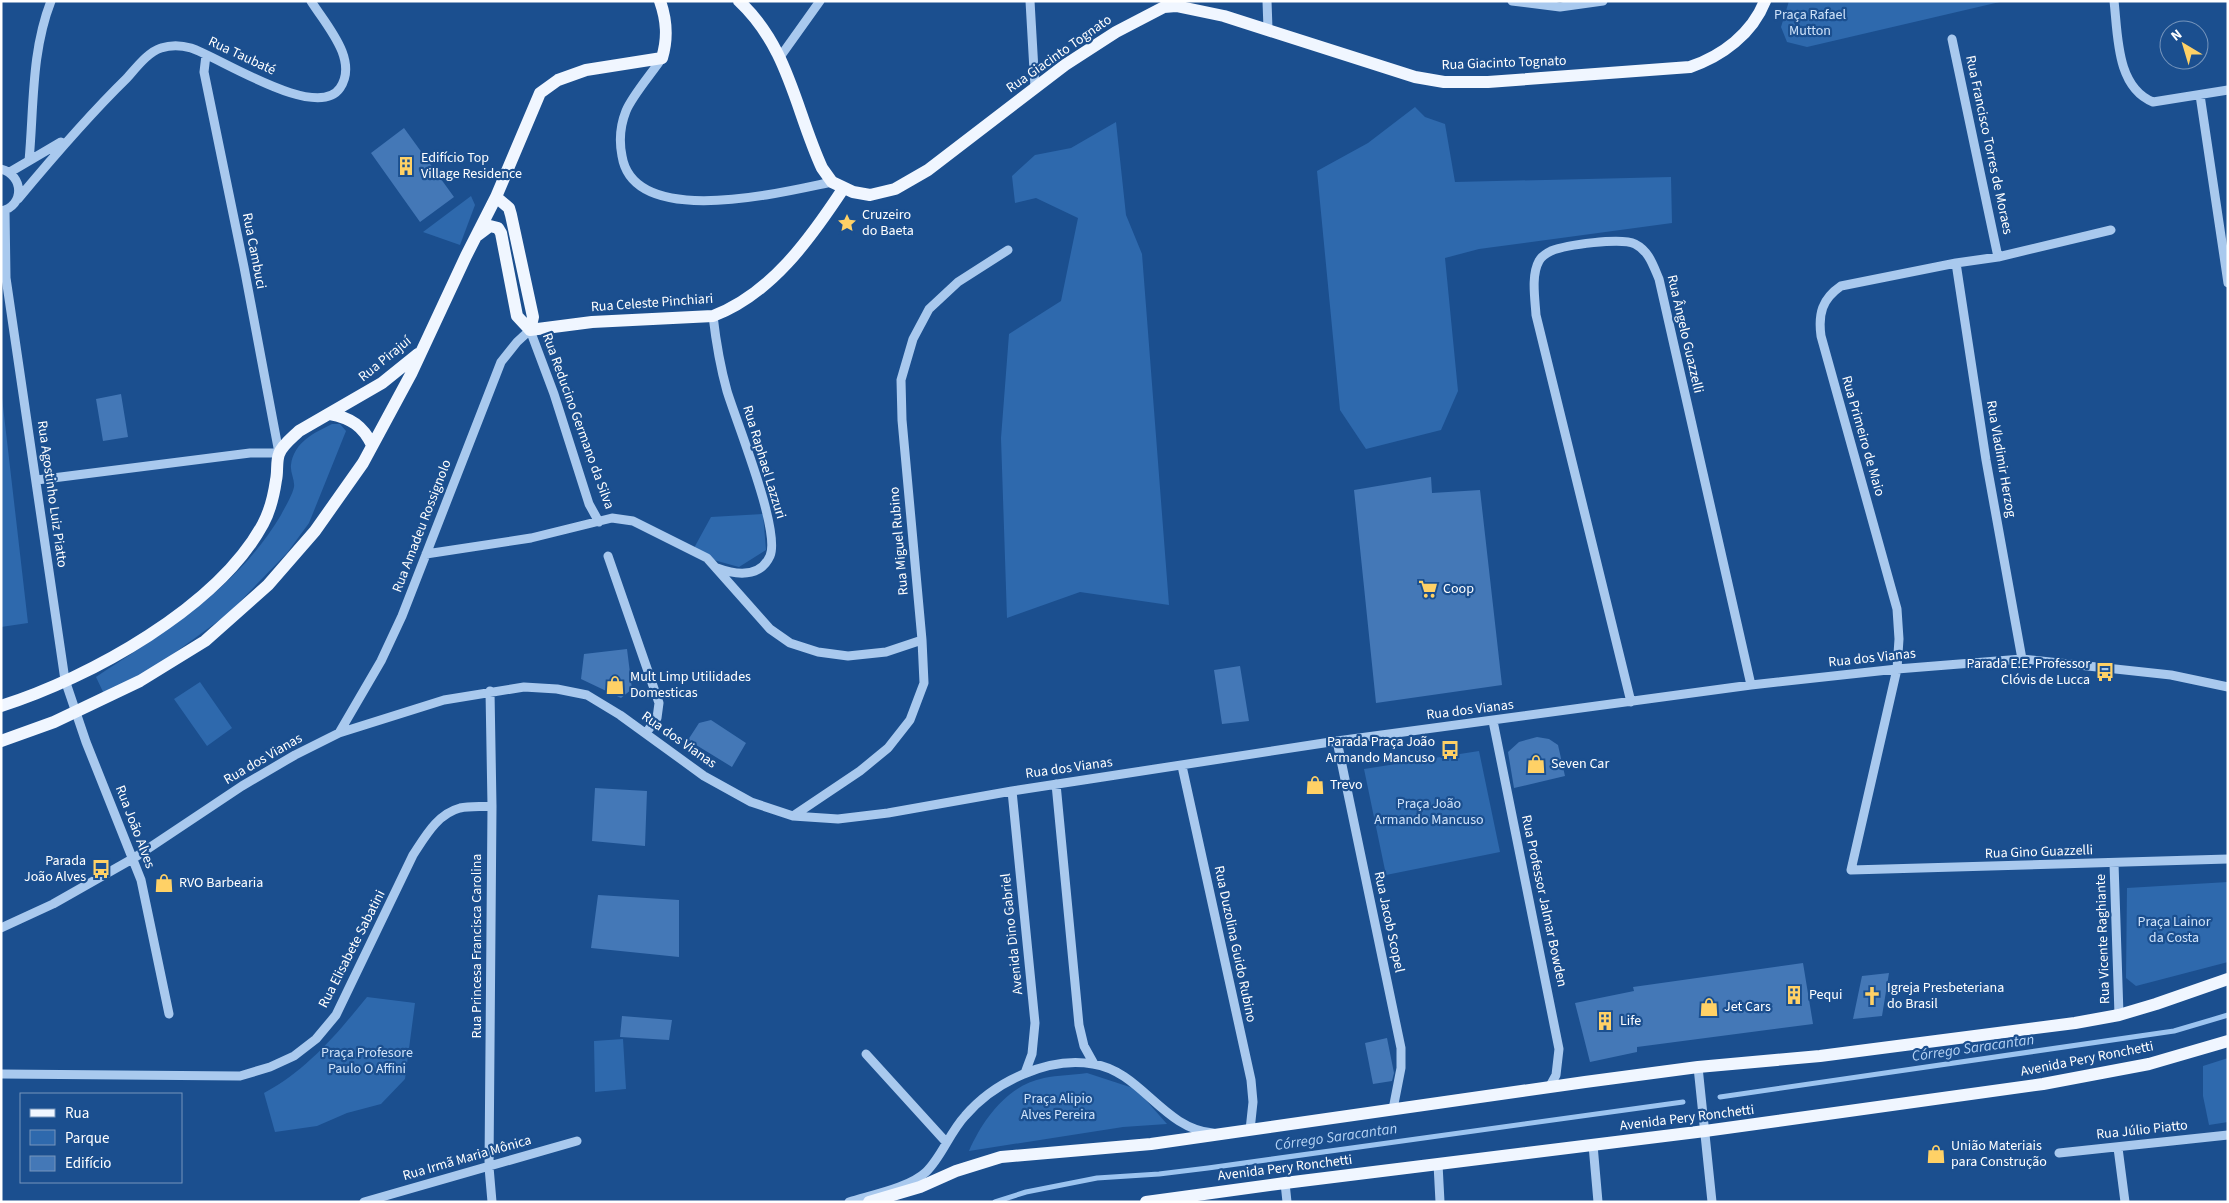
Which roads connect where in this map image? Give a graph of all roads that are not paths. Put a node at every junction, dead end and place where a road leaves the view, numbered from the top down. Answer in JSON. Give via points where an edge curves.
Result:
{"nodes":[{"id":1,"x":51,"y":1,"type":"edge"},
{"id":2,"x":311,"y":1,"type":"edge"},
{"id":3,"x":660,"y":1,"type":"edge"},
{"id":4,"x":740,"y":1,"type":"edge"},
{"id":5,"x":820,"y":1,"type":"edge"},
{"id":6,"x":1030,"y":1,"type":"edge"},
{"id":7,"x":1267,"y":1,"type":"edge"},
{"id":8,"x":1512,"y":1,"type":"edge"},
{"id":9,"x":1603,"y":1,"type":"edge"},
{"id":10,"x":1765,"y":1,"type":"edge"},
{"id":11,"x":2114,"y":1,"type":"edge"},
{"id":12,"x":1268,"y":29,"type":"junction"},
{"id":13,"x":1952,"y":39,"type":"dead end"},
{"id":14,"x":206,"y":55,"type":"junction"},
{"id":15,"x":780,"y":57,"type":"junction"},
{"id":16,"x":662,"y":58,"type":"junction"},
{"id":17,"x":1035,"y":88,"type":"junction"},
{"id":18,"x":2228,"y":90,"type":"edge"},
{"id":19,"x":2200,"y":95,"type":"junction"},
{"id":20,"x":68,"y":138,"type":"junction"},
{"id":21,"x":29,"y":161,"type":"junction"},
{"id":22,"x":5,"y":170,"type":"edge"},
{"id":23,"x":832,"y":182,"type":"junction"},
{"id":24,"x":843,"y":189,"type":"junction"},
{"id":25,"x":496,"y":197,"type":"junction"},
{"id":26,"x":18,"y":198,"type":"junction"},
{"id":27,"x":3,"y":211,"type":"edge"},
{"id":28,"x":2111,"y":230,"type":"dead end"},
{"id":29,"x":476,"y":237,"type":"junction"},
{"id":30,"x":1008,"y":250,"type":"dead end"},
{"id":31,"x":1998,"y":256,"type":"junction"},
{"id":32,"x":1956,"y":263,"type":"junction"},
{"id":33,"x":1,"y":264,"type":"edge"},
{"id":34,"x":6,"y":278,"type":"junction"},
{"id":35,"x":2228,"y":283,"type":"edge"},
{"id":36,"x":713,"y":316,"type":"junction"},
{"id":37,"x":530,"y":330,"type":"junction"},
{"id":38,"x":422,"y":350,"type":"junction"},
{"id":39,"x":330,"y":414,"type":"junction"},
{"id":40,"x":372,"y":445,"type":"junction"},
{"id":41,"x":279,"y":453,"type":"junction"},
{"id":42,"x":37,"y":480,"type":"junction"},
{"id":43,"x":599,"y":522,"type":"junction"},
{"id":44,"x":426,"y":554,"type":"junction"},
{"id":45,"x":608,"y":556,"type":"dead end"},
{"id":46,"x":717,"y":568,"type":"junction"},
{"id":47,"x":922,"y":640,"type":"junction"},
{"id":48,"x":2022,"y":659,"type":"junction"},
{"id":49,"x":1897,"y":669,"type":"junction"},
{"id":50,"x":65,"y":680,"type":"junction"},
{"id":51,"x":1751,"y":685,"type":"junction"},
{"id":52,"x":2228,"y":687,"type":"edge"},
{"id":53,"x":490,"y":691,"type":"junction"},
{"id":54,"x":1631,"y":702,"type":"junction"},
{"id":55,"x":1,"y":706,"type":"edge"},
{"id":56,"x":75,"y":712,"type":"junction"},
{"id":57,"x":1493,"y":721,"type":"junction"},
{"id":58,"x":339,"y":733,"type":"junction"},
{"id":59,"x":646,"y":733,"type":"junction"},
{"id":60,"x":1,"y":741,"type":"edge"},
{"id":61,"x":1337,"y":741,"type":"junction"},
{"id":62,"x":1182,"y":766,"type":"junction"},
{"id":63,"x":1056,"y":784,"type":"junction"},
{"id":64,"x":1012,"y":790,"type":"junction"},
{"id":65,"x":492,"y":806,"type":"junction"},
{"id":66,"x":793,"y":816,"type":"junction"},
{"id":67,"x":134,"y":858,"type":"junction"},
{"id":68,"x":2228,"y":859,"type":"edge"},
{"id":69,"x":2114,"y":863,"type":"junction"},
{"id":70,"x":1851,"y":870,"type":"joint"},
{"id":71,"x":1,"y":928,"type":"edge"},
{"id":72,"x":2228,"y":979,"type":"edge"},
{"id":73,"x":170,"y":1014,"type":"dead end"},
{"id":74,"x":2119,"y":1015,"type":"junction"},
{"id":75,"x":2228,"y":1041,"type":"edge"},
{"id":76,"x":866,"y":1054,"type":"dead end"},
{"id":77,"x":1094,"y":1064,"type":"junction"},
{"id":78,"x":1698,"y":1067,"type":"junction"},
{"id":79,"x":1025,"y":1073,"type":"junction"},
{"id":80,"x":1,"y":1074,"type":"edge"},
{"id":81,"x":1550,"y":1086,"type":"junction"},
{"id":82,"x":1393,"y":1109,"type":"junction"},
{"id":83,"x":1250,"y":1130,"type":"junction"},
{"id":84,"x":1705,"y":1131,"type":"junction"},
{"id":85,"x":1228,"y":1134,"type":"junction"},
{"id":86,"x":2228,"y":1134,"type":"edge"},
{"id":87,"x":577,"y":1141,"type":"dead end"},
{"id":88,"x":946,"y":1142,"type":"junction"},
{"id":89,"x":1593,"y":1145,"type":"junction"},
{"id":90,"x":2118,"y":1148,"type":"junction"},
{"id":91,"x":2059,"y":1153,"type":"dead end"},
{"id":92,"x":1438,"y":1164,"type":"junction"},
{"id":93,"x":489,"y":1167,"type":"junction"},
{"id":94,"x":1285,"y":1183,"type":"junction"},
{"id":95,"x":364,"y":1202,"type":"edge"},
{"id":96,"x":492,"y":1202,"type":"edge"},
{"id":97,"x":849,"y":1202,"type":"edge"},
{"id":98,"x":869,"y":1202,"type":"edge"},
{"id":99,"x":1146,"y":1202,"type":"edge"},
{"id":100,"x":1287,"y":1202,"type":"edge"},
{"id":101,"x":1440,"y":1202,"type":"edge"},
{"id":102,"x":1598,"y":1202,"type":"edge"},
{"id":103,"x":1712,"y":1202,"type":"edge"},
{"id":104,"x":2126,"y":1202,"type":"edge"}],
"edges":[{"from":1,"to":21,"type":"street","via":[[37,51]]},
{"from":2,"to":14,"type":"street","name":"Rua Taubaté","via":[[346,62],[347,77],[339,91],[325,98],[304,97]]},
{"from":3,"to":16,"type":"main road","via":[[667,25],[667,42]]},
{"from":4,"to":15,"type":"main road","name":"Rua Giacinto Tognato","via":[[756,17]]},
{"from":5,"to":15,"type":"street"},
{"from":6,"to":17,"type":"street"},
{"from":7,"to":12,"type":"street"},
{"from":8,"to":9,"type":"street","via":[[1560,7]]},
{"from":10,"to":12,"type":"main road","name":"Rua Giacinto Tognato","via":[[1748,31],[1706,62],[1690,67],[1488,82],[1444,82],[1415,77]]},
{"from":11,"to":19,"type":"street","via":[[2122,63],[2128,80],[2143,98],[2153,102]]},
{"from":12,"to":17,"type":"main road","name":"Rua Giacinto Tognato","via":[[1208,12],[1164,7],[1116,32]]},
{"from":13,"to":31,"type":"street","name":"Rua Francisco Torres de Moraes"},
{"from":14,"to":20,"type":"street","name":"Rua Taubaté","via":[[180,46],[159,48]]},
{"from":14,"to":41,"type":"street","name":"Rua Cambuci","via":[[204,72]]},
{"from":15,"to":23,"type":"main road","name":"Rua Giacinto Tognato","via":[[814,150]]},
{"from":16,"to":23,"type":"street","via":[[626,109],[621,126],[624,168],[632,180],[667,197],[709,201],[764,196]]},
{"from":16,"to":25,"type":"main road","name":"Rua Pirajuí","via":[[586,70],[558,80],[540,93]]},
{"from":17,"to":24,"type":"main road","name":"Rua Giacinto Tognato","via":[[928,170],[895,189],[870,194]]},
{"from":18,"to":19,"type":"street"},
{"from":19,"to":35,"type":"street"},
{"from":20,"to":21,"type":"street","name":"Rua Taubaté"},
{"from":20,"to":26,"type":"street","name":"Rua Taubaté"},
{"from":21,"to":22,"type":"street","name":"Rua Taubaté"},
{"from":22,"to":26,"type":"street","via":[[17,179]]},
{"from":23,"to":24,"type":"main road","name":"Rua Giacinto Tognato"},
{"from":24,"to":36,"type":"main road","name":"Rua Celeste Pinchiari","via":[[814,233],[781,269],[744,300]]},
{"from":25,"to":29,"type":"main road","name":"Rua Pirajuí"},
{"from":25,"to":37,"type":"main road","name":"Rua Reducino Germano da Silva","via":[[509,208],[511,215],[533,316]]},
{"from":26,"to":27,"type":"street","name":"Rua Taubaté"},
{"from":27,"to":34,"type":"street","name":"Rua Agostinho Luiz Piatto"},
{"from":28,"to":31,"type":"street","name":"Rua Primeiro de Maio"},
{"from":29,"to":37,"type":"main road","name":"Rua Reducino Germano da Silva","via":[[490,226],[498,228],[501,233],[517,316]]},
{"from":29,"to":38,"type":"main road","name":"Rua Pirajuí"},
{"from":30,"to":47,"type":"street","name":"Rua Miguel Rubino","via":[[958,282],[929,309],[913,339],[901,380]]},
{"from":31,"to":32,"type":"street","name":"Rua Primeiro de Maio"},
{"from":32,"to":48,"type":"street","name":"Rua Vladimir Herzog","via":[[1986,460]]},
{"from":32,"to":49,"type":"street","name":"Rua Primeiro de Maio","via":[[1841,286],[1831,292],[1822,305],[1819,321],[1897,609]]},
{"from":33,"to":34,"type":"street","name":"Rua Agostinho Luiz Piatto"},
{"from":34,"to":42,"type":"street","name":"Rua Agostinho Luiz Piatto"},
{"from":36,"to":37,"type":"main road","name":"Rua Celeste Pinchiari","via":[[592,322]]},
{"from":36,"to":46,"type":"street","name":"Rua Raphael Lazzuri","via":[[717,354],[768,517],[772,542],[771,555],[755,571],[743,574]]},
{"from":37,"to":43,"type":"street","name":"Rua Reducino Germano da Silva","via":[[589,504]]},
{"from":37,"to":44,"type":"street","name":"Rua Amadeu Rossignolo","via":[[501,362]]},
{"from":38,"to":39,"type":"main road","name":"Rua Pirajuí","via":[[382,383]]},
{"from":38,"to":40,"type":"main road"},
{"from":39,"to":40,"type":"main road","via":[[348,418],[357,424],[366,432]]},
{"from":39,"to":41,"type":"main road","name":"Rua Pirajuí","via":[[299,431]]},
{"from":40,"to":56,"type":"main road","via":[[315,532],[268,585],[205,641],[140,681]]},
{"from":41,"to":42,"type":"street","via":[[250,453]]},
{"from":41,"to":50,"type":"main road","via":[[276,480],[265,521],[232,569],[196,602],[155,630]]},
{"from":42,"to":50,"type":"street","name":"Rua Agostinho Luiz Piatto"},
{"from":43,"to":44,"type":"street","via":[[530,538]]},
{"from":43,"to":46,"type":"street","via":[[612,518],[633,521],[707,558]]},
{"from":44,"to":58,"type":"street","name":"Rua Amadeu Rossignolo","via":[[402,616]]},
{"from":45,"to":59,"type":"street","via":[[658,703],[657,718]]},
{"from":46,"to":47,"type":"street","via":[[770,629],[790,643],[818,652],[848,656],[886,652]]},
{"from":47,"to":66,"type":"street","name":"Rua Miguel Rubino","via":[[924,683],[910,720],[888,748],[860,772]]},
{"from":48,"to":49,"type":"street","name":"Rua dos Vianas"},
{"from":48,"to":52,"type":"street","name":"Rua dos Vianas","via":[[2171,675]]},
{"from":49,"to":51,"type":"street","name":"Rua dos Vianas"},
{"from":49,"to":70,"type":"street","name":"Rua Primeiro de Maio"},
{"from":50,"to":55,"type":"main road","via":[[35,695]]},
{"from":50,"to":56,"type":"street","name":"Rua Agostinho Luiz Piatto"},
{"from":51,"to":54,"type":"street","name":"Rua dos Vianas"},
{"from":51,"to":54,"type":"street","name":"Rua Ângelo Guazzelli","via":[[1658,278],[1650,259],[1634,243],[1564,247],[1548,252],[1539,261],[1535,278],[1536,315]]},
{"from":53,"to":58,"type":"street","name":"Rua dos Vianas","via":[[428,704]]},
{"from":53,"to":59,"type":"street","name":"Rua dos Vianas","via":[[524,687],[587,695]]},
{"from":53,"to":65,"type":"street","name":"Rua Princesa Francisca Carolina"},
{"from":54,"to":57,"type":"street","name":"Rua dos Vianas"},
{"from":56,"to":60,"type":"main road"},
{"from":56,"to":67,"type":"street","name":"Rua João Alves"},
{"from":57,"to":61,"type":"street","name":"Rua dos Vianas"},
{"from":57,"to":81,"type":"street","name":"Rua Professor Jalmar Bowden","via":[[1559,1049],[1556,1075]]},
{"from":58,"to":67,"type":"street","name":"Rua dos Vianas","via":[[242,786]]},
{"from":59,"to":66,"type":"street","name":"Rua dos Vianas","via":[[704,776],[751,802]]},
{"from":61,"to":62,"type":"street","name":"Rua dos Vianas"},
{"from":61,"to":82,"type":"street","name":"Rua Jacob Scopel","via":[[1401,1048],[1401,1068]]},
{"from":62,"to":63,"type":"street","name":"Rua dos Vianas"},
{"from":62,"to":83,"type":"street","name":"Rua Duzolina Guido Rubino","via":[[1250,1080],[1253,1102]]},
{"from":63,"to":64,"type":"street","name":"Rua dos Vianas"},
{"from":63,"to":77,"type":"street","via":[[1080,1034]]},
{"from":64,"to":66,"type":"street","name":"Rua dos Vianas","via":[[838,819]]},
{"from":64,"to":79,"type":"street","name":"Avenida Dino Gabriel","via":[[1034,1024],[1032,1054]]},
{"from":65,"to":80,"type":"street","name":"Rua Elisabete Sabatini","via":[[460,808],[444,816],[429,832],[413,855],[336,1015],[316,1039],[294,1056],[270,1068],[240,1076]]},
{"from":65,"to":93,"type":"street","name":"Rua Princesa Francisca Carolina"},
{"from":67,"to":71,"type":"street","name":"Rua dos Vianas","via":[[53,904]]},
{"from":67,"to":73,"type":"street","name":"Rua João Alves"},
{"from":68,"to":69,"type":"street","name":"Rua Gino Guazzelli"},
{"from":69,"to":70,"type":"street","name":"Rua Gino Guazzelli"},
{"from":69,"to":74,"type":"street","name":"Rua Vicente Raghiante"},
{"from":72,"to":74,"type":"main road"},
{"from":74,"to":78,"type":"main road","via":[[1820,1056]]},
{"from":75,"to":84,"type":"main road","name":"Avenida Pery Ronchetti","via":[[2149,1064],[2075,1079]]},
{"from":76,"to":88,"type":"street"},
{"from":77,"to":79,"type":"street","via":[[1066,1064]]},
{"from":77,"to":85,"type":"street","via":[[1133,1082],[1182,1123],[1208,1132]]},
{"from":78,"to":81,"type":"main road"},
{"from":78,"to":84,"type":"street"},
{"from":79,"to":88,"type":"street","via":[[1006,1081],[986,1096],[965,1116]]},
{"from":81,"to":82,"type":"main road"},
{"from":82,"to":83,"type":"main road"},
{"from":83,"to":85,"type":"main road"},
{"from":84,"to":89,"type":"main road","name":"Avenida Pery Ronchetti"},
{"from":84,"to":103,"type":"street"},
{"from":85,"to":98,"type":"main road","via":[[1001,1157]]},
{"from":86,"to":90,"type":"street","name":"Rua Júlio Piatto"},
{"from":87,"to":93,"type":"street","name":"Rua Irmã Maria Mônica"},
{"from":88,"to":97,"type":"street","via":[[926,1173]]},
{"from":89,"to":92,"type":"main road","name":"Avenida Pery Ronchetti"},
{"from":89,"to":102,"type":"street"},
{"from":90,"to":91,"type":"street","name":"Rua Júlio Piatto"},
{"from":90,"to":104,"type":"street"},
{"from":92,"to":94,"type":"main road","name":"Avenida Pery Ronchetti"},
{"from":92,"to":101,"type":"street"},
{"from":93,"to":95,"type":"street","name":"Rua Irmã Maria Mônica"},
{"from":93,"to":96,"type":"street","name":"Rua Princesa Francisca Carolina"},
{"from":94,"to":99,"type":"main road","name":"Avenida Pery Ronchetti"},
{"from":94,"to":100,"type":"street"}]}
